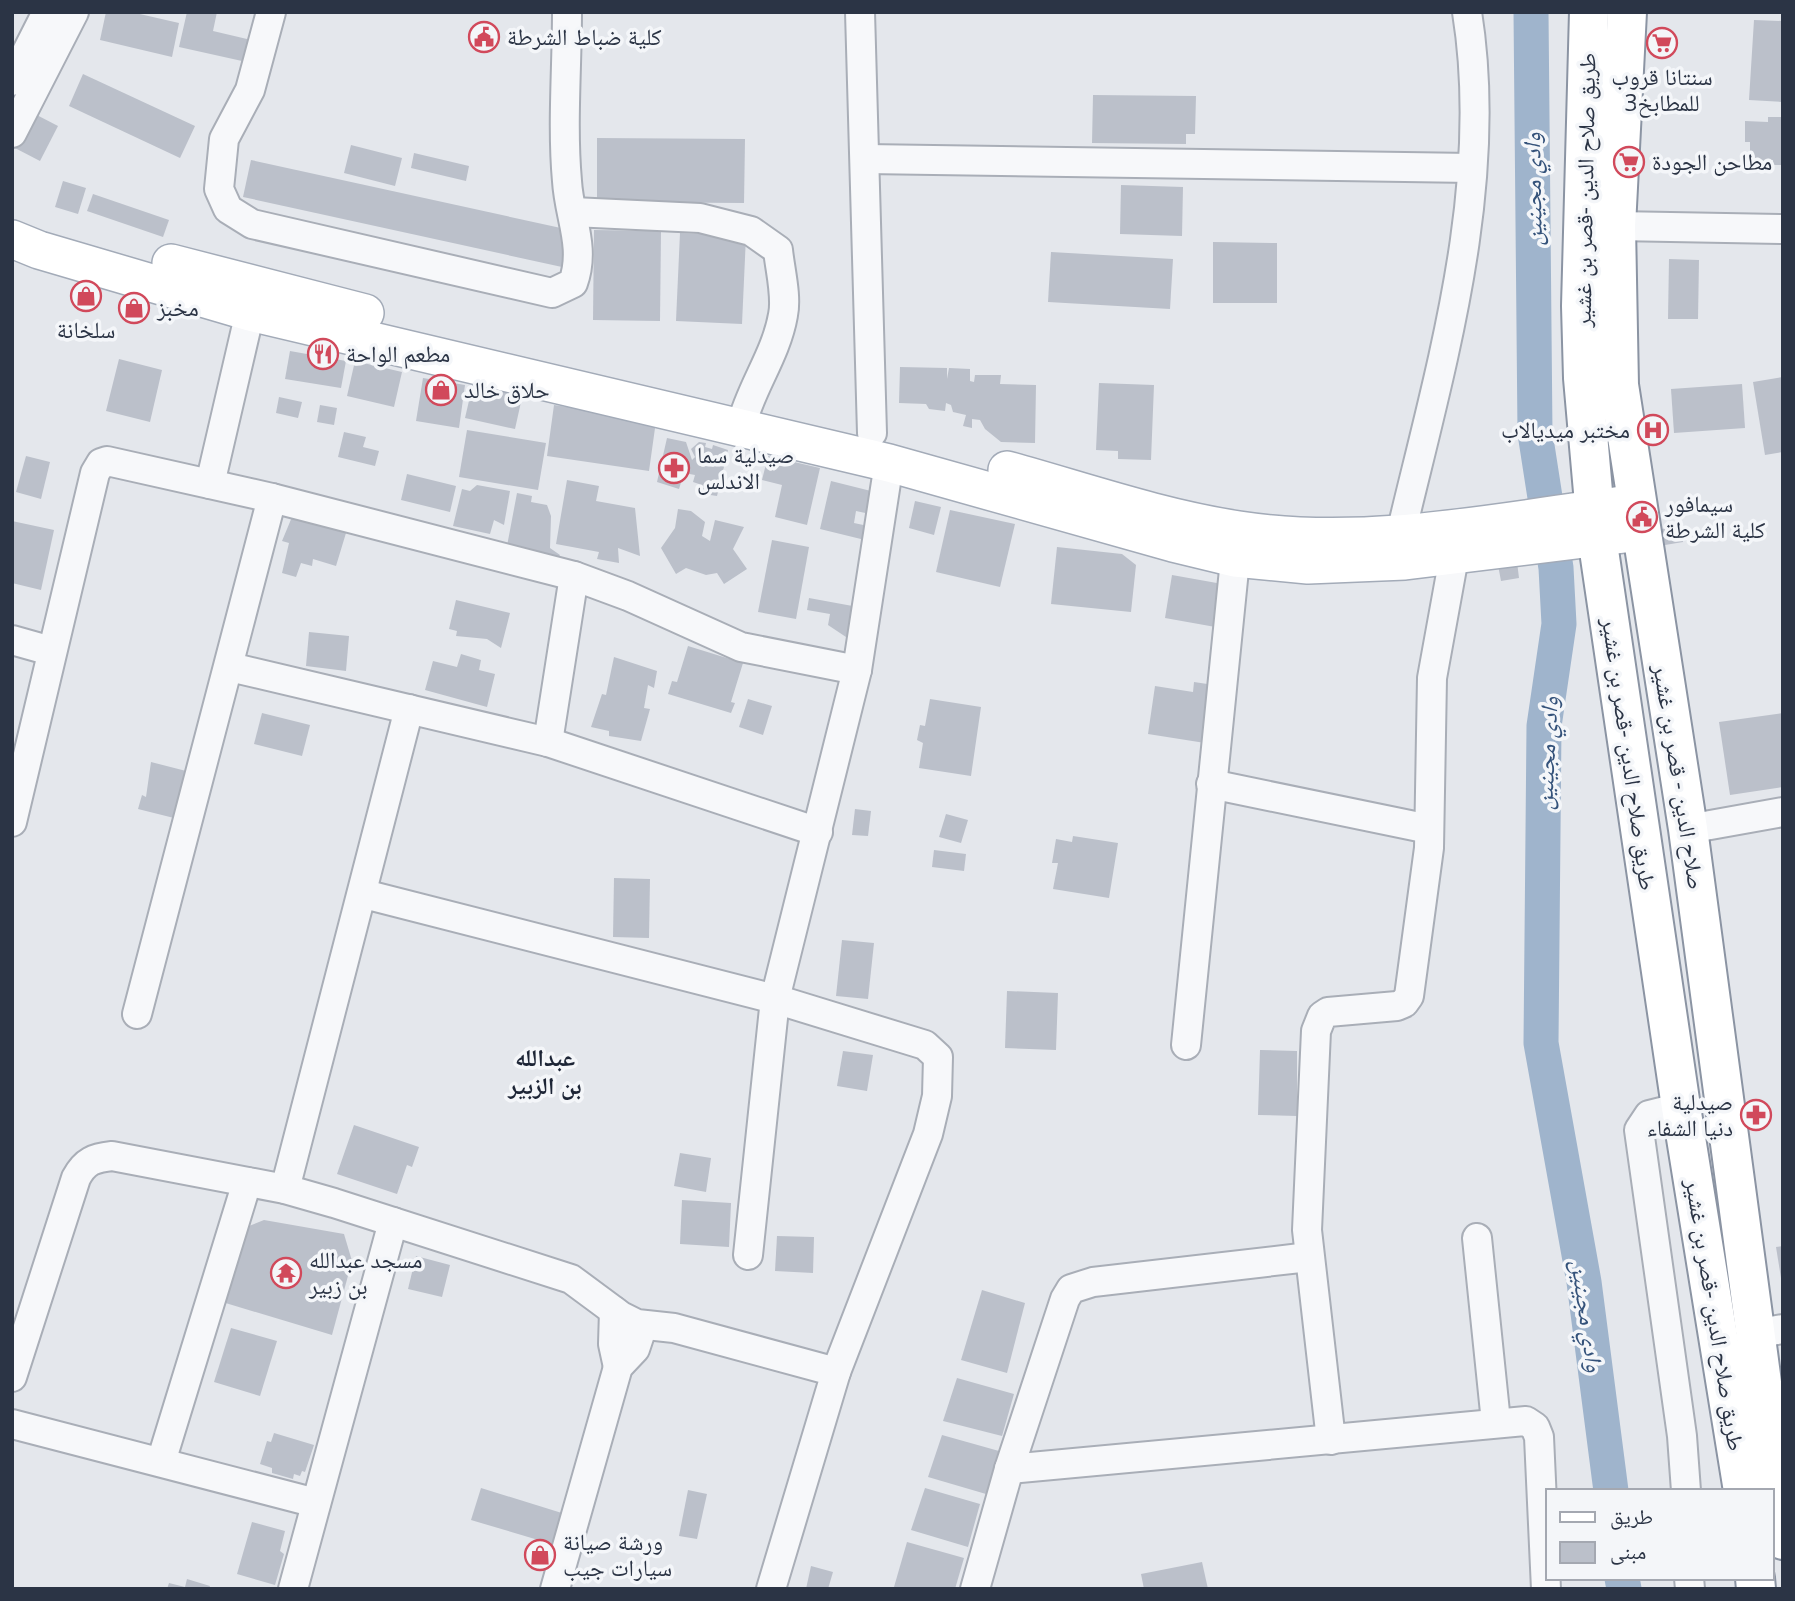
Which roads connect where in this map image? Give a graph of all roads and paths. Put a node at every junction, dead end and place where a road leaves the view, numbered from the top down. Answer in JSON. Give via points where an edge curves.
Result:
{"nodes":[{"id":1,"x":271,"y":12,"type":"edge"},
{"id":2,"x":567,"y":12,"type":"edge"},
{"id":3,"x":860,"y":12,"type":"edge"},
{"id":4,"x":1450,"y":12,"type":"edge"},
{"id":5,"x":1589,"y":12,"type":"edge"},
{"id":6,"x":1627,"y":12,"type":"edge"},
{"id":7,"x":1468,"y":13,"type":"edge"},
{"id":8,"x":61,"y":15,"type":"edge"},
{"id":9,"x":12,"y":81,"type":"edge"},
{"id":10,"x":12,"y":133,"type":"edge"},
{"id":11,"x":866,"y":159,"type":"junction"},
{"id":12,"x":1472,"y":169,"type":"junction"},
{"id":13,"x":573,"y":212,"type":"junction"},
{"id":14,"x":12,"y":213,"type":"edge"},
{"id":15,"x":1616,"y":226,"type":"junction"},
{"id":16,"x":1783,"y":229,"type":"edge"},
{"id":17,"x":12,"y":239,"type":"edge"},
{"id":18,"x":250,"y":312,"type":"junction"},
{"id":19,"x":744,"y":415,"type":"junction"},
{"id":20,"x":881,"y":448,"type":"junction"},
{"id":21,"x":210,"y":484,"type":"junction"},
{"id":22,"x":272,"y":498,"type":"junction"},
{"id":23,"x":1638,"y":517,"type":"junction"},
{"id":24,"x":1584,"y":524,"type":"junction"},
{"id":25,"x":1401,"y":533,"type":"junction"},
{"id":26,"x":1237,"y":544,"type":"junction"},
{"id":27,"x":1470,"y":545,"type":"junction"},
{"id":28,"x":574,"y":576,"type":"junction"},
{"id":29,"x":12,"y":640,"type":"edge"},
{"id":30,"x":51,"y":651,"type":"junction"},
{"id":31,"x":230,"y":667,"type":"junction"},
{"id":32,"x":857,"y":670,"type":"junction"},
{"id":33,"x":409,"y":709,"type":"junction"},
{"id":34,"x":548,"y":742,"type":"junction"},
{"id":35,"x":1211,"y":784,"type":"junction"},
{"id":36,"x":1783,"y":812,"type":"edge"},
{"id":37,"x":12,"y":822,"type":"edge"},
{"id":38,"x":1429,"y":829,"type":"junction"},
{"id":39,"x":1688,"y":829,"type":"junction"},
{"id":40,"x":818,"y":832,"type":"junction"},
{"id":41,"x":364,"y":894,"type":"junction"},
{"id":42,"x":775,"y":999,"type":"junction"},
{"id":43,"x":137,"y":1014,"type":"dead end"},
{"id":44,"x":1186,"y":1045,"type":"dead end"},
{"id":45,"x":1681,"y":1107,"type":"junction"},
{"id":46,"x":247,"y":1182,"type":"junction"},
{"id":47,"x":285,"y":1189,"type":"junction"},
{"id":48,"x":393,"y":1222,"type":"junction"},
{"id":49,"x":1477,"y":1238,"type":"dead end"},
{"id":50,"x":748,"y":1255,"type":"dead end"},
{"id":51,"x":1309,"y":1257,"type":"junction"},
{"id":52,"x":614,"y":1311,"type":"junction"},
{"id":53,"x":643,"y":1325,"type":"junction"},
{"id":54,"x":1768,"y":1332,"type":"edge"},
{"id":55,"x":618,"y":1367,"type":"junction"},
{"id":56,"x":836,"y":1373,"type":"junction"},
{"id":57,"x":12,"y":1377,"type":"edge"},
{"id":58,"x":1496,"y":1422,"type":"junction"},
{"id":59,"x":12,"y":1424,"type":"edge"},
{"id":60,"x":1331,"y":1440,"type":"junction"},
{"id":61,"x":160,"y":1462,"type":"junction"},
{"id":62,"x":1009,"y":1469,"type":"junction"},
{"id":63,"x":1686,"y":1489,"type":"edge"},
{"id":64,"x":1743,"y":1489,"type":"edge"},
{"id":65,"x":316,"y":1503,"type":"junction"},
{"id":66,"x":1783,"y":1540,"type":"edge"},
{"id":67,"x":293,"y":1589,"type":"edge"},
{"id":68,"x":555,"y":1589,"type":"edge"},
{"id":69,"x":771,"y":1589,"type":"edge"},
{"id":70,"x":975,"y":1589,"type":"edge"},
{"id":71,"x":1546,"y":1589,"type":"edge"}],
"edges":[{"from":1,"to":13,"type":"street","via":[[250,90],[224,139],[219,189],[228,209],[252,224],[552,293],[573,283],[579,267]]},
{"from":2,"to":13,"type":"street","via":[[566,183]]},
{"from":3,"to":11,"type":"street"},
{"from":4,"to":7,"type":"street"},
{"from":5,"to":24,"type":"highway","name":"طريق صلاح الدين -قصر بن غشير","via":[[1581,306]]},
{"from":6,"to":15,"type":"highway","name":"صلاح الدين - قصر بن غشير"},
{"from":7,"to":12,"type":"street","via":[[1476,98]]},
{"from":8,"to":9,"type":"street"},
{"from":8,"to":10,"type":"street"},
{"from":11,"to":12,"type":"street"},
{"from":11,"to":20,"type":"street"},
{"from":12,"to":25,"type":"street","via":[[1448,324]]},
{"from":13,"to":19,"type":"street","via":[[700,218],[751,231],[778,250],[784,312],[776,345]]},
{"from":14,"to":19,"type":"main road","via":[[121,251]]},
{"from":15,"to":16,"type":"street"},
{"from":15,"to":23,"type":"highway","name":"صلاح الدين - قصر بن غشير","via":[[1619,385]]},
{"from":17,"to":18,"type":"main road"},
{"from":18,"to":19,"type":"main road"},
{"from":18,"to":21,"type":"street"},
{"from":19,"to":20,"type":"main road"},
{"from":20,"to":26,"type":"main road","via":[[1173,543]]},
{"from":20,"to":32,"type":"street"},
{"from":21,"to":22,"type":"street"},
{"from":21,"to":30,"type":"street","via":[[101,463]]},
{"from":22,"to":28,"type":"street"},
{"from":22,"to":31,"type":"street"},
{"from":23,"to":24,"type":"main road"},
{"from":23,"to":39,"type":"highway","name":"صلاح الدين - قصر بن غشير"},
{"from":24,"to":27,"type":"main road"},
{"from":24,"to":45,"type":"highway","name":"طريق صلاح الدين -قصر بن غشير"},
{"from":25,"to":26,"type":"main road"},
{"from":25,"to":27,"type":"main road"},
{"from":26,"to":27,"type":"main road","via":[[1308,565]]},
{"from":26,"to":35,"type":"street"},
{"from":27,"to":38,"type":"street","via":[[1432,678]]},
{"from":28,"to":32,"type":"street","via":[[741,647]]},
{"from":28,"to":34,"type":"street"},
{"from":29,"to":30,"type":"street"},
{"from":30,"to":37,"type":"street"},
{"from":31,"to":33,"type":"street"},
{"from":31,"to":43,"type":"street"},
{"from":32,"to":40,"type":"street"},
{"from":33,"to":34,"type":"street"},
{"from":33,"to":41,"type":"street"},
{"from":34,"to":40,"type":"street"},
{"from":35,"to":38,"type":"street"},
{"from":35,"to":44,"type":"street"},
{"from":36,"to":39,"type":"street"},
{"from":38,"to":51,"type":"street","via":[[1409,996],[1397,1006],[1328,1012],[1316,1031],[1306,1196]]},
{"from":39,"to":54,"type":"highway","name":"صلاح الدين - قصر بن غشير"},
{"from":40,"to":42,"type":"street"},
{"from":41,"to":42,"type":"street"},
{"from":41,"to":47,"type":"street"},
{"from":42,"to":50,"type":"street"},
{"from":42,"to":56,"type":"street","via":[[925,1045],[938,1057],[940,1067],[918,1166]]},
{"from":45,"to":63,"type":"street","via":[[1649,1115],[1639,1130]]},
{"from":45,"to":64,"type":"highway","name":"طريق صلاح الدين -قصر بن غشير"},
{"from":46,"to":47,"type":"street"},
{"from":46,"to":57,"type":"street","via":[[112,1156],[94,1158],[82,1166]]},
{"from":46,"to":61,"type":"street"},
{"from":47,"to":48,"type":"street"},
{"from":48,"to":52,"type":"street","via":[[571,1279]]},
{"from":48,"to":65,"type":"street"},
{"from":49,"to":58,"type":"street"},
{"from":51,"to":60,"type":"street"},
{"from":51,"to":62,"type":"street","via":[[1093,1282],[1071,1289]]},
{"from":52,"to":53,"type":"street"},
{"from":52,"to":55,"type":"street"},
{"from":53,"to":55,"type":"street","via":[[635,1349]]},
{"from":53,"to":56,"type":"street","via":[[674,1328]]},
{"from":54,"to":66,"type":"highway","name":"صلاح الدين - قصر بن غشير"},
{"from":55,"to":68,"type":"street"},
{"from":56,"to":69,"type":"street"},
{"from":58,"to":60,"type":"street"},
{"from":58,"to":71,"type":"street","via":[[1525,1421],[1537,1432]]},
{"from":59,"to":61,"type":"street"},
{"from":60,"to":62,"type":"street"},
{"from":61,"to":65,"type":"street"},
{"from":62,"to":70,"type":"street"},
{"from":65,"to":67,"type":"street"}]}
